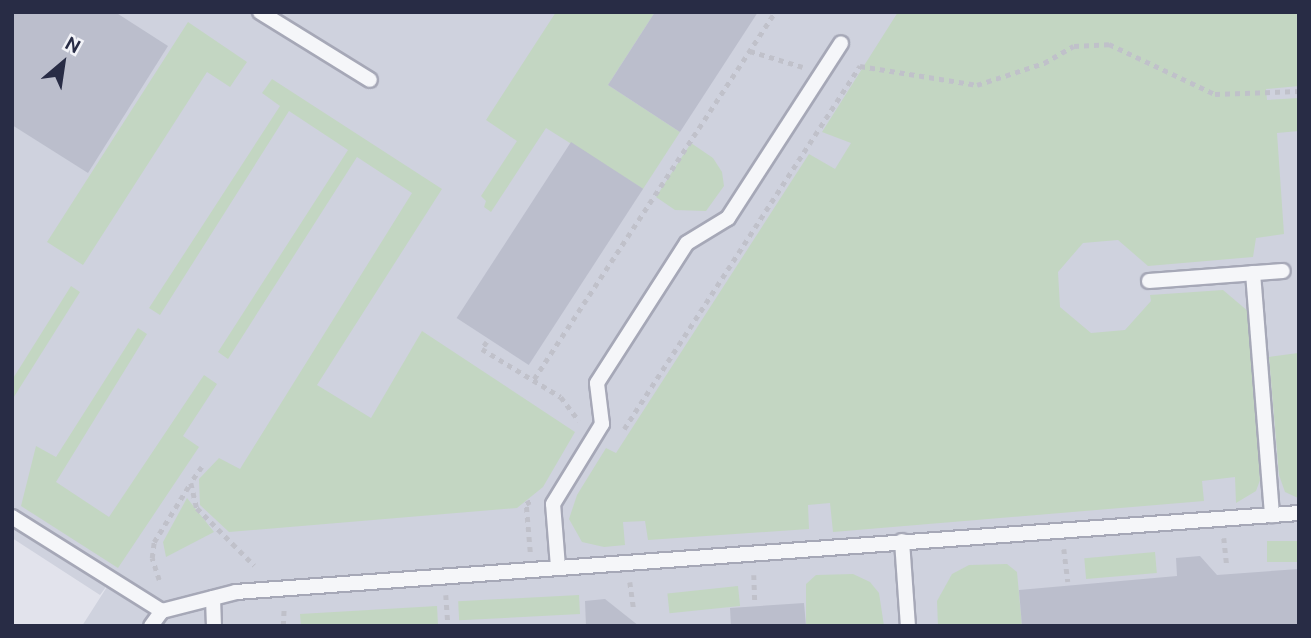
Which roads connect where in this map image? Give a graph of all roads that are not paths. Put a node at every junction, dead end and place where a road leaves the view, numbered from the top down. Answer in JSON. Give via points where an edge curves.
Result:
{"nodes":[{"id":1,"x":260,"y":12,"type":"edge"},
{"id":2,"x":841,"y":43,"type":"dead end"},
{"id":3,"x":370,"y":80,"type":"dead end"},
{"id":4,"x":1283,"y":271,"type":"dead end"},
{"id":5,"x":1253,"y":273,"type":"junction"},
{"id":6,"x":1149,"y":281,"type":"dead end"},
{"id":7,"x":1299,"y":513,"type":"edge"},
{"id":8,"x":1272,"y":515,"type":"junction"},
{"id":9,"x":12,"y":517,"type":"edge"},
{"id":10,"x":902,"y":541,"type":"junction"},
{"id":11,"x":558,"y":567,"type":"junction"},
{"id":12,"x":212,"y":598,"type":"junction"},
{"id":13,"x":162,"y":611,"type":"junction"},
{"id":14,"x":150,"y":626,"type":"edge"},
{"id":15,"x":214,"y":626,"type":"edge"},
{"id":16,"x":908,"y":626,"type":"edge"}],
"edges":[{"from":1,"to":3,"type":"lane"},
{"from":2,"to":11,"type":"lane","via":[[728,218],[687,243],[597,383],[602,424],[553,504]]},
{"from":4,"to":5,"type":"lane"},
{"from":5,"to":6,"type":"lane"},
{"from":5,"to":8,"type":"lane"},
{"from":7,"to":8,"type":"lane"},
{"from":8,"to":10,"type":"lane"},
{"from":9,"to":13,"type":"lane"},
{"from":10,"to":11,"type":"lane"},
{"from":10,"to":16,"type":"lane"},
{"from":11,"to":12,"type":"lane","via":[[236,592]]},
{"from":12,"to":13,"type":"lane"},
{"from":12,"to":15,"type":"lane"},
{"from":13,"to":14,"type":"lane"}]}
